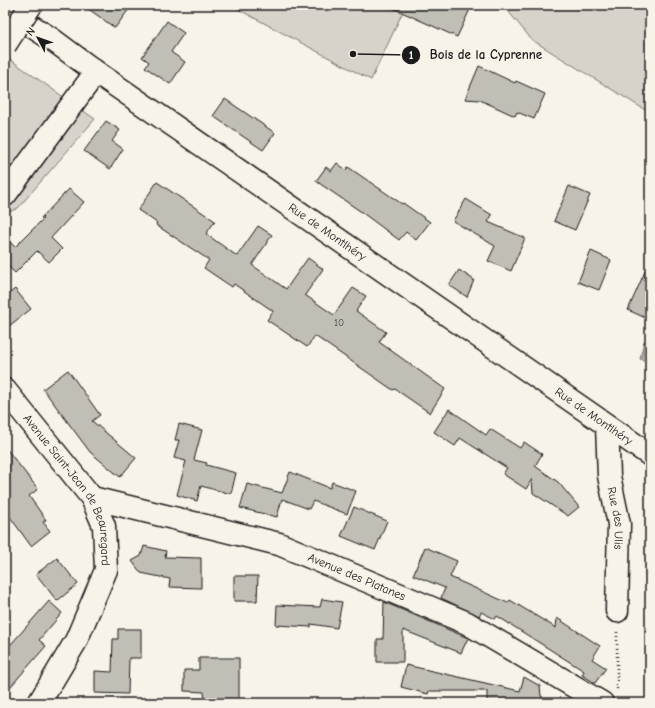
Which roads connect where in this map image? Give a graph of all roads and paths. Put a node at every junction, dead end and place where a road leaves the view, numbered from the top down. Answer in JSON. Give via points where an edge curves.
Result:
{"nodes":[{"id":1,"x":31,"y":5,"type":"edge"},
{"id":2,"x":7,"y":8,"type":"edge"},
{"id":3,"x":5,"y":45,"type":"edge"},
{"id":4,"x":96,"y":72,"type":"junction"},
{"id":5,"x":5,"y":195,"type":"edge"},
{"id":6,"x":5,"y":390,"type":"edge"},
{"id":7,"x":607,"y":426,"type":"junction"},
{"id":8,"x":650,"y":455,"type":"edge"},
{"id":9,"x":92,"y":498,"type":"junction"},
{"id":10,"x":616,"y":612,"type":"joint"},
{"id":11,"x":610,"y":699,"type":"edge"},
{"id":12,"x":39,"y":703,"type":"edge"}],
"edges":[{"from":1,"to":3,"type":"street","bridge":true},
{"from":2,"to":4,"type":"street","name":"Rue de Montlhéry"},
{"from":4,"to":5,"type":"street"},
{"from":4,"to":7,"type":"street","name":"Rue de Montlhéry"},
{"from":6,"to":9,"type":"street","name":"Avenue Saint-Jean de Beauregard"},
{"from":7,"to":8,"type":"street","name":"Rue de Montlhéry"},
{"from":7,"to":10,"type":"street","name":"Rue des Ulis","via":[[609,476],[619,524]]},
{"from":9,"to":11,"type":"street","name":"Avenue des Platanes","via":[[279,544],[467,623]]},
{"from":9,"to":12,"type":"street","name":"Avenue Saint-Jean de Beauregard","via":[[104,526],[106,570],[76,641]]},
{"from":10,"to":11,"type":"path"}]}
